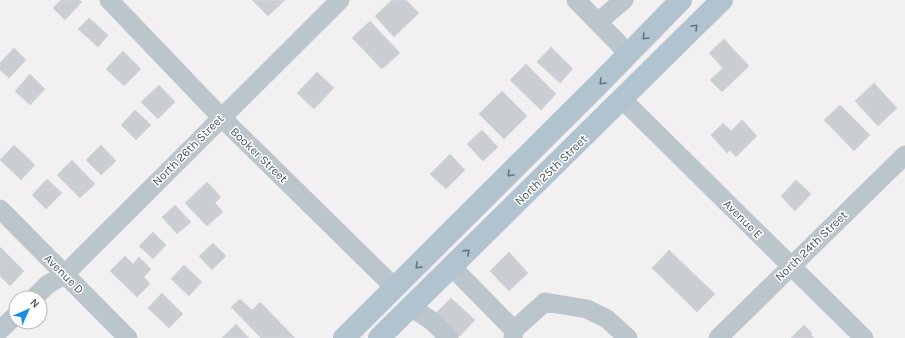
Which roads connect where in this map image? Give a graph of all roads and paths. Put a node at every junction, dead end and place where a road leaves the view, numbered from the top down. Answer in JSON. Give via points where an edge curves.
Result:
{"nodes":[{"id":1,"x":110,"y":0,"type":"edge"},
{"id":2,"x":340,"y":0,"type":"edge"},
{"id":3,"x":576,"y":0,"type":"edge"},
{"id":4,"x":624,"y":0,"type":"edge"},
{"id":5,"x":681,"y":0,"type":"edge"},
{"id":6,"x":697,"y":0,"type":"edge"},
{"id":7,"x":722,"y":0,"type":"edge"},
{"id":8,"x":598,"y":22,"type":"junction"},
{"id":9,"x":628,"y":54,"type":"junction"},
{"id":10,"x":648,"y":75,"type":"junction"},
{"id":11,"x":623,"y":100,"type":"junction"},
{"id":12,"x":221,"y":117,"type":"junction"},
{"id":13,"x":905,"y":155,"type":"edge"},
{"id":14,"x":0,"y":209,"type":"edge"},
{"id":15,"x":790,"y":266,"type":"junction"},
{"id":16,"x":452,"y":267,"type":"junction"},
{"id":17,"x":64,"y":275,"type":"junction"},
{"id":18,"x":395,"y":288,"type":"junction"},
{"id":19,"x":43,"y":290,"type":"edge"},
{"id":20,"x":411,"y":307,"type":"junction"},
{"id":21,"x":8,"y":322,"type":"edge"},
{"id":22,"x":0,"y":330,"type":"edge"},
{"id":23,"x":513,"y":334,"type":"edge"},
{"id":24,"x":128,"y":338,"type":"edge"},
{"id":25,"x":344,"y":338,"type":"edge"},
{"id":26,"x":379,"y":338,"type":"edge"},
{"id":27,"x":449,"y":338,"type":"edge"},
{"id":28,"x":628,"y":338,"type":"edge"},
{"id":29,"x":718,"y":338,"type":"edge"},
{"id":30,"x":864,"y":338,"type":"edge"}],
"edges":[{"from":1,"to":12,"type":"street","name":"Booker Street"},
{"from":2,"to":12,"type":"street","name":"North 26th Street"},
{"from":3,"to":8,"type":"street"},
{"from":4,"to":8,"type":"street"},
{"from":5,"to":9,"type":"main road","one_way":true},
{"from":6,"to":10,"type":"main road","via":[[674,24]]},
{"from":10,"to":7,"type":"main road","name":"North 25th Street","one_way":true},
{"from":8,"to":9,"type":"street"},
{"from":9,"to":18,"type":"main road","one_way":true},
{"from":10,"to":11,"type":"main road","name":"North 25th Street"},
{"from":11,"to":15,"type":"street","name":"Avenue E"},
{"from":16,"to":11,"type":"main road","name":"North 25th Street","one_way":true},
{"from":12,"to":17,"type":"street","name":"North 26th Street"},
{"from":12,"to":18,"type":"street","name":"Booker Street"},
{"from":13,"to":15,"type":"street","name":"North 24th Street"},
{"from":14,"to":17,"type":"street","name":"Avenue D"},
{"from":15,"to":29,"type":"street","name":"North 24th Street"},
{"from":15,"to":30,"type":"street","name":"Avenue E"},
{"from":16,"to":20,"type":"main road","name":"North 25th Street"},
{"from":16,"to":23,"type":"street"},
{"from":17,"to":19,"type":"street","name":"North 26th Street"},
{"from":17,"to":24,"type":"street","name":"Avenue D"},
{"from":18,"to":25,"type":"main road"},
{"from":20,"to":26,"type":"main road","name":"North 25th Street"},
{"from":20,"to":27,"type":"street","via":[[432,321]]},
{"from":21,"to":22,"type":"street"},
{"from":23,"to":28,"type":"street","via":[[546,302],[587,309],[607,319]]}]}
